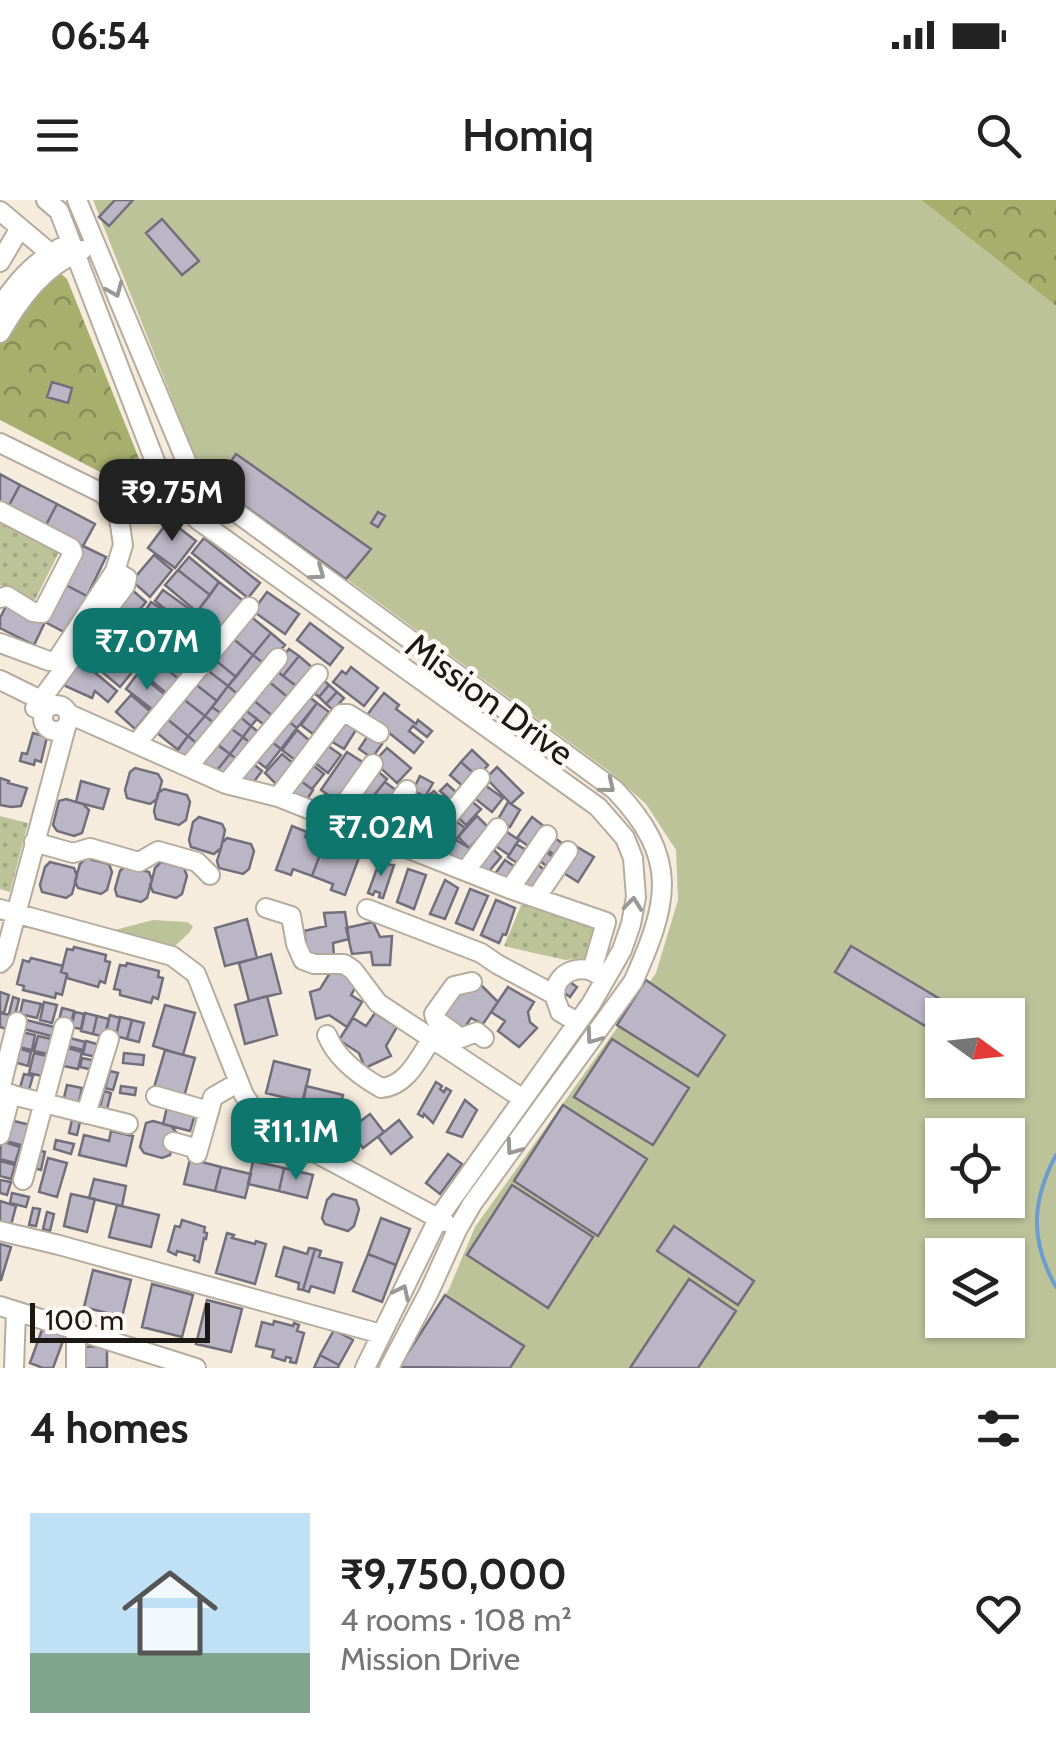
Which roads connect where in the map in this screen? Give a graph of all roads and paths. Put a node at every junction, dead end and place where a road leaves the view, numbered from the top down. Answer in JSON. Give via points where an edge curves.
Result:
{"nodes":[{"id":1,"x":77,"y":200,"type":"edge"},
{"id":2,"x":52,"y":206,"type":"edge"},
{"id":3,"x":0,"y":211,"type":"edge"},
{"id":4,"x":20,"y":228,"type":"junction"},
{"id":5,"x":93,"y":240,"type":"junction"},
{"id":6,"x":72,"y":249,"type":"junction"},
{"id":7,"x":50,"y":253,"type":"junction"},
{"id":8,"x":0,"y":262,"type":"edge"},
{"id":9,"x":0,"y":307,"type":"edge"},
{"id":10,"x":0,"y":333,"type":"edge"},
{"id":11,"x":0,"y":443,"type":"edge"},
{"id":12,"x":0,"y":512,"type":"edge"},
{"id":13,"x":115,"y":571,"type":"junction"},
{"id":14,"x":0,"y":598,"type":"edge"},
{"id":15,"x":250,"y":607,"type":"dead end"},
{"id":16,"x":0,"y":643,"type":"edge"},
{"id":17,"x":278,"y":658,"type":"dead end"},
{"id":18,"x":318,"y":674,"type":"dead end"},
{"id":19,"x":0,"y":680,"type":"edge"},
{"id":20,"x":0,"y":690,"type":"edge"},
{"id":21,"x":43,"y":707,"type":"junction"},
{"id":22,"x":68,"y":721,"type":"junction"},
{"id":23,"x":379,"y":733,"type":"dead end"},
{"id":24,"x":136,"y":744,"type":"junction"},
{"id":25,"x":373,"y":764,"type":"dead end"},
{"id":26,"x":188,"y":767,"type":"junction"},
{"id":27,"x":480,"y":778,"type":"dead end"},
{"id":28,"x":226,"y":784,"type":"junction"},
{"id":29,"x":407,"y":790,"type":"dead end"},
{"id":30,"x":278,"y":796,"type":"junction"},
{"id":31,"x":334,"y":818,"type":"junction"},
{"id":32,"x":498,"y":828,"type":"dead end"},
{"id":33,"x":374,"y":834,"type":"junction"},
{"id":34,"x":547,"y":835,"type":"dead end"},
{"id":35,"x":34,"y":842,"type":"junction"},
{"id":36,"x":568,"y":851,"type":"dead end"},
{"id":37,"x":419,"y":852,"type":"junction"},
{"id":38,"x":466,"y":870,"type":"junction"},
{"id":39,"x":210,"y":875,"type":"dead end"},
{"id":40,"x":510,"y":889,"type":"junction"},
{"id":41,"x":540,"y":899,"type":"junction"},
{"id":42,"x":266,"y":908,"type":"dead end"},
{"id":43,"x":367,"y":910,"type":"dead end"},
{"id":44,"x":9,"y":911,"type":"edge"},
{"id":45,"x":0,"y":963,"type":"edge"},
{"id":46,"x":598,"y":981,"type":"junction"},
{"id":47,"x":472,"y":982,"type":"dead end"},
{"id":48,"x":555,"y":995,"type":"junction"},
{"id":49,"x":617,"y":1006,"type":"junction"},
{"id":50,"x":18,"y":1022,"type":"dead end"},
{"id":51,"x":577,"y":1022,"type":"junction"},
{"id":52,"x":64,"y":1027,"type":"dead end"},
{"id":53,"x":327,"y":1035,"type":"dead end"},
{"id":54,"x":432,"y":1038,"type":"junction"},
{"id":55,"x":108,"y":1039,"type":"dead end"},
{"id":56,"x":468,"y":1062,"type":"junction"},
{"id":57,"x":239,"y":1082,"type":"junction"},
{"id":58,"x":4,"y":1092,"type":"edge"},
{"id":59,"x":156,"y":1096,"type":"dead end"},
{"id":60,"x":523,"y":1099,"type":"junction"},
{"id":61,"x":44,"y":1103,"type":"junction"},
{"id":62,"x":209,"y":1110,"type":"junction"},
{"id":63,"x":86,"y":1114,"type":"junction"},
{"id":64,"x":128,"y":1124,"type":"dead end"},
{"id":65,"x":0,"y":1135,"type":"edge"},
{"id":66,"x":173,"y":1142,"type":"dead end"},
{"id":67,"x":23,"y":1180,"type":"dead end"},
{"id":68,"x":439,"y":1217,"type":"junction"},
{"id":69,"x":456,"y":1230,"type":"junction"},
{"id":70,"x":0,"y":1232,"type":"edge"},
{"id":71,"x":8,"y":1309,"type":"edge"},
{"id":72,"x":76,"y":1330,"type":"junction"},
{"id":73,"x":381,"y":1334,"type":"junction"},
{"id":74,"x":14,"y":1368,"type":"edge"},
{"id":75,"x":76,"y":1368,"type":"edge"},
{"id":76,"x":195,"y":1368,"type":"edge"},
{"id":77,"x":365,"y":1368,"type":"edge"},
{"id":78,"x":389,"y":1368,"type":"edge"}],
"edges":[{"from":1,"to":5,"type":"street","name":"Mission Drive"},
{"from":2,"to":6,"type":"street","name":"Mission Drive"},
{"from":3,"to":4,"type":"street"},
{"from":4,"to":7,"type":"street"},
{"from":4,"to":8,"type":"street"},
{"from":5,"to":6,"type":"street"},
{"from":5,"to":49,"type":"street","name":"Mission Drive","one_way":true,"via":[[199,484],[634,810],[659,854],[663,876],[645,955]]},
{"from":6,"to":7,"type":"street"},
{"from":6,"to":10,"type":"street","via":[[37,280]]},
{"from":46,"to":6,"type":"street","name":"Mission Drive","one_way":true,"via":[[622,950],[631,924],[634,858],[625,838],[598,807],[198,520],[166,490]]},
{"from":7,"to":9,"type":"street"},
{"from":11,"to":13,"type":"street","via":[[104,494],[122,531]]},
{"from":12,"to":14,"type":"street","via":[[73,550],[42,613]]},
{"from":13,"to":16,"type":"street","via":[[56,660]]},
{"from":13,"to":21,"type":"street","via":[[127,578],[126,586]]},
{"from":15,"to":24,"type":"street"},
{"from":17,"to":26,"type":"street"},
{"from":18,"to":28,"type":"street"},
{"from":19,"to":21,"type":"street"},
{"from":20,"to":21,"type":"street"},
{"from":21,"to":22,"type":"street","via":[[50,730]]},
{"from":22,"to":24,"type":"street"},
{"from":22,"to":35,"type":"street"},
{"from":23,"to":30,"type":"street","via":[[342,714]]},
{"from":24,"to":26,"type":"street"},
{"from":25,"to":31,"type":"street"},
{"from":26,"to":28,"type":"street"},
{"from":27,"to":37,"type":"street"},
{"from":28,"to":30,"type":"street"},
{"from":29,"to":33,"type":"street"},
{"from":30,"to":31,"type":"street"},
{"from":31,"to":33,"type":"street"},
{"from":32,"to":38,"type":"street"},
{"from":33,"to":37,"type":"street"},
{"from":34,"to":40,"type":"street"},
{"from":35,"to":39,"type":"street","via":[[139,862],[158,851],[196,862]]},
{"from":35,"to":44,"type":"street"},
{"from":36,"to":41,"type":"street"},
{"from":37,"to":38,"type":"street"},
{"from":38,"to":40,"type":"street"},
{"from":40,"to":41,"type":"street"},
{"from":41,"to":46,"type":"street","via":[[606,922]]},
{"from":42,"to":54,"type":"street","via":[[291,916],[303,960],[354,970],[378,1003]]},
{"from":43,"to":48,"type":"street","via":[[481,953]]},
{"from":44,"to":45,"type":"street"},
{"from":44,"to":57,"type":"street","via":[[187,965],[202,986]]},
{"from":46,"to":48,"type":"street","via":[[575,968],[560,978]]},
{"from":46,"to":49,"type":"street"},
{"from":46,"to":51,"type":"street","name":"Mission Drive"},
{"from":47,"to":56,"type":"street","via":[[454,986],[434,1014],[461,1038],[489,1032]]},
{"from":48,"to":51,"type":"street","via":[[560,1012]]},
{"from":49,"to":69,"type":"street","name":"Mission Drive","one_way":true},
{"from":50,"to":58,"type":"street"},
{"from":51,"to":60,"type":"street","name":"Mission Drive"},
{"from":52,"to":61,"type":"street"},
{"from":53,"to":54,"type":"street","via":[[342,1059],[381,1088],[406,1077]]},
{"from":54,"to":56,"type":"street"},
{"from":55,"to":63,"type":"street"},
{"from":56,"to":60,"type":"street"},
{"from":57,"to":62,"type":"street","via":[[213,1096]]},
{"from":57,"to":68,"type":"street","via":[[258,1116],[277,1132]]},
{"from":58,"to":61,"type":"street"},
{"from":58,"to":65,"type":"street"},
{"from":59,"to":62,"type":"street"},
{"from":60,"to":68,"type":"street","name":"Mission Drive"},
{"from":61,"to":63,"type":"street"},
{"from":61,"to":67,"type":"street"},
{"from":62,"to":66,"type":"street","via":[[198,1152]]},
{"from":63,"to":64,"type":"street"},
{"from":68,"to":69,"type":"street"},
{"from":73,"to":68,"type":"street","name":"Mission Drive","one_way":true},
{"from":69,"to":78,"type":"street","name":"Mission Drive"},
{"from":70,"to":73,"type":"street"},
{"from":71,"to":72,"type":"street"},
{"from":71,"to":74,"type":"street"},
{"from":72,"to":75,"type":"street"},
{"from":72,"to":76,"type":"street"},
{"from":73,"to":77,"type":"street","name":"Mission Drive"}]}
